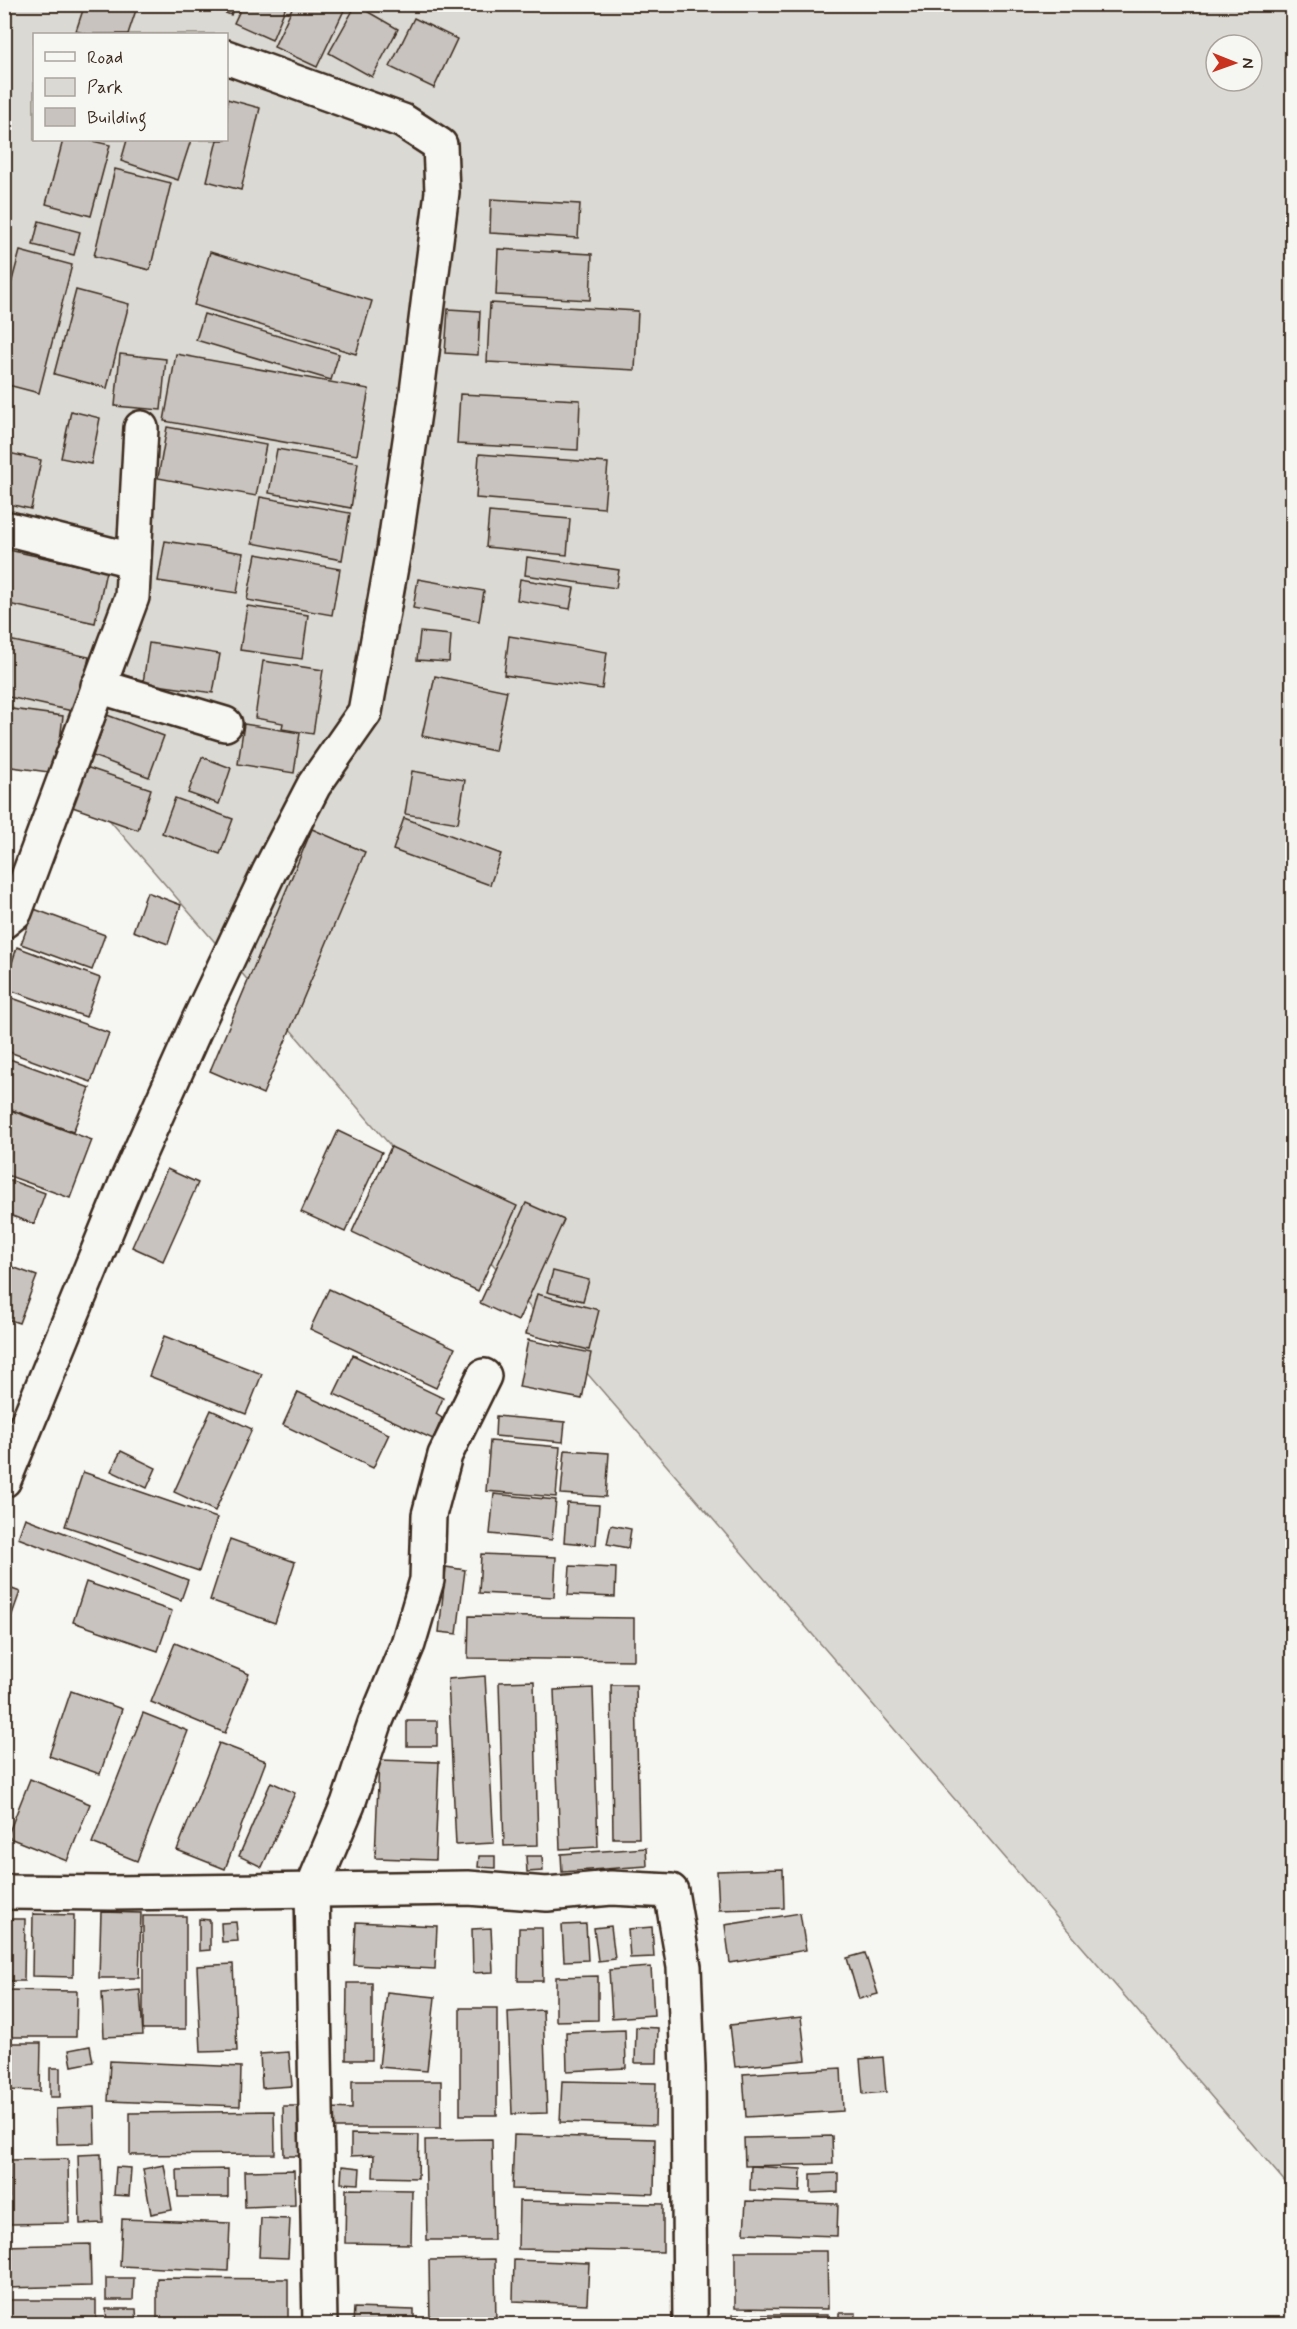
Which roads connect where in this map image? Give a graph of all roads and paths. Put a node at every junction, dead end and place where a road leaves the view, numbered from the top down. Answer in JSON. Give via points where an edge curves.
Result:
{"nodes":[{"id":1,"x":228,"y":58,"type":"edge"},
{"id":2,"x":141,"y":428,"type":"dead end"},
{"id":3,"x":9,"y":529,"type":"dead end"},
{"id":4,"x":132,"y":560,"type":"junction"},
{"id":5,"x":98,"y":686,"type":"junction"},
{"id":6,"x":225,"y":724,"type":"dead end"},
{"id":7,"x":4,"y":921,"type":"edge"},
{"id":8,"x":484,"y":1376,"type":"dead end"},
{"id":9,"x":4,"y":1480,"type":"edge"},
{"id":10,"x":312,"y":1889,"type":"junction"},
{"id":11,"x":4,"y":1892,"type":"edge"},
{"id":12,"x":320,"y":2325,"type":"edge"},
{"id":13,"x":690,"y":2325,"type":"edge"}],
"edges":[{"from":1,"to":9,"type":"street","via":[[403,121],[440,145],[442,192],[394,550],[365,712],[314,784],[229,957],[126,1184]]},
{"from":2,"to":4,"type":"street"},
{"from":3,"to":4,"type":"street"},
{"from":4,"to":5,"type":"street","via":[[132,597]]},
{"from":5,"to":6,"type":"street"},
{"from":5,"to":7,"type":"street","via":[[15,912]]},
{"from":8,"to":10,"type":"street","via":[[446,1455],[429,1515],[427,1580],[408,1644]]},
{"from":10,"to":11,"type":"street"},
{"from":10,"to":12,"type":"street"},
{"from":10,"to":13,"type":"street","via":[[468,1888],[547,1894],[611,1888],[671,1891],[684,1967]]}]}
